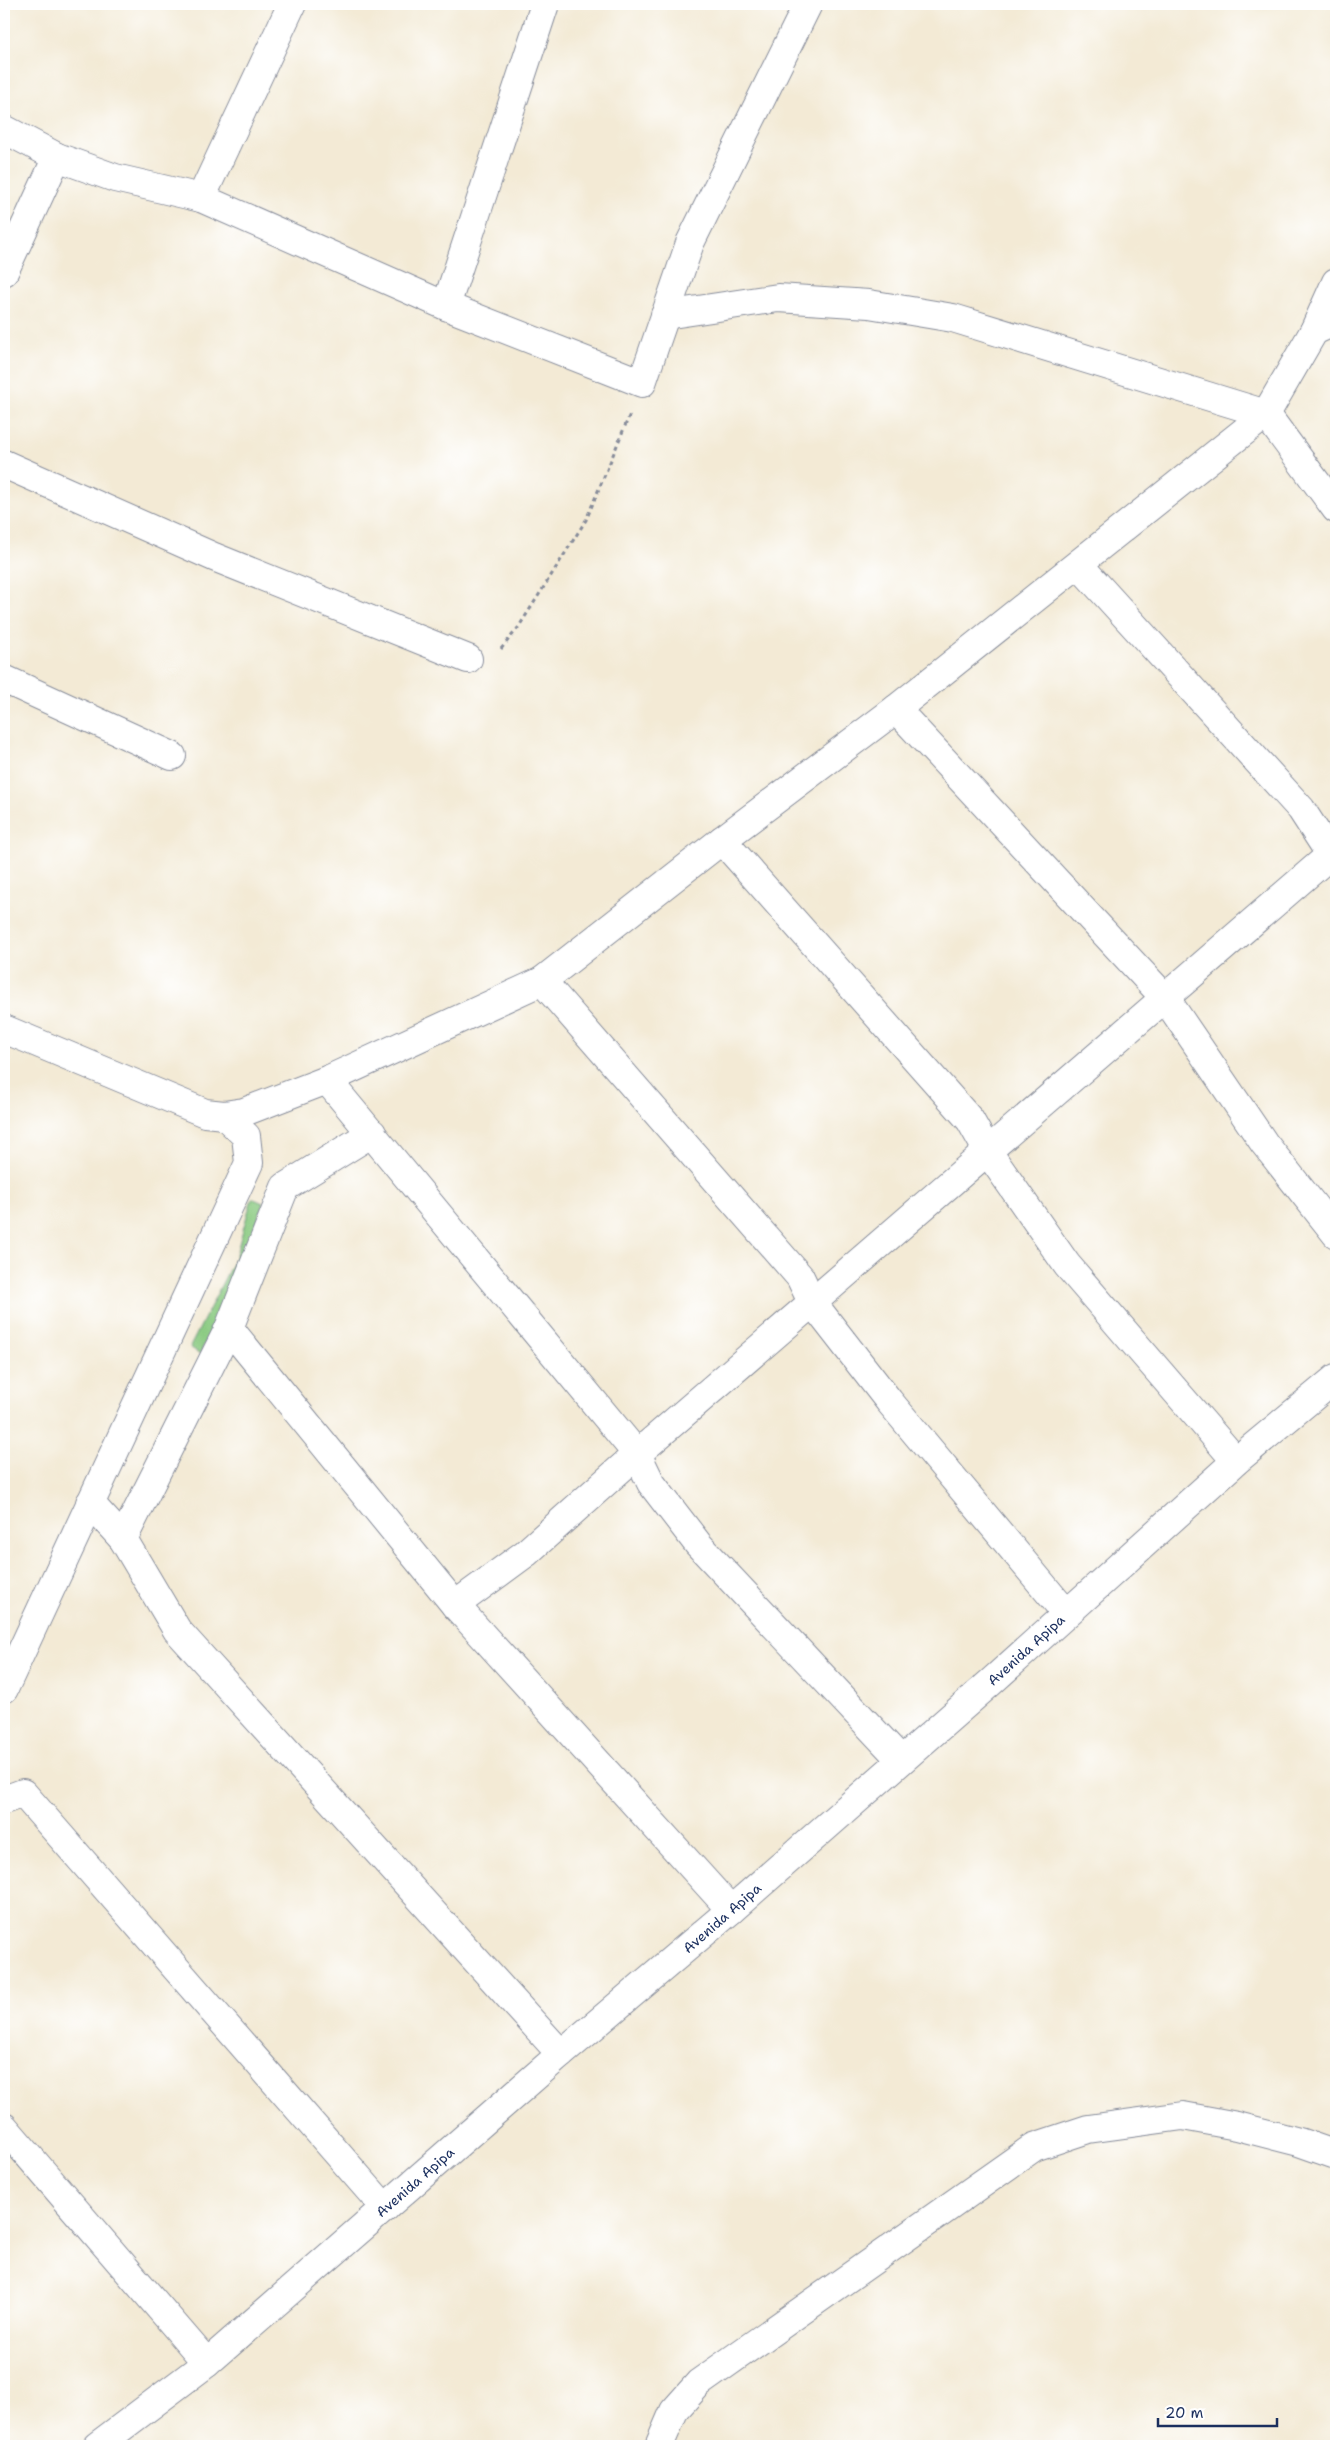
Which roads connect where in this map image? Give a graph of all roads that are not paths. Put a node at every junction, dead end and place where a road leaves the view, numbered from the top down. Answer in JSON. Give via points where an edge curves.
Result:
{"nodes":[{"id":1,"x":292,"y":4,"type":"edge"},
{"id":2,"x":545,"y":4,"type":"edge"},
{"id":3,"x":808,"y":4,"type":"edge"},
{"id":4,"x":4,"y":129,"type":"edge"},
{"id":5,"x":57,"y":157,"type":"junction"},
{"id":6,"x":201,"y":198,"type":"junction"},
{"id":7,"x":4,"y":272,"type":"edge"},
{"id":8,"x":1336,"y":282,"type":"edge"},
{"id":9,"x":446,"y":306,"type":"junction"},
{"id":10,"x":665,"y":315,"type":"junction"},
{"id":11,"x":1325,"y":326,"type":"edge"},
{"id":12,"x":1266,"y":414,"type":"junction"},
{"id":13,"x":4,"y":464,"type":"edge"},
{"id":14,"x":1336,"y":509,"type":"edge"},
{"id":15,"x":1079,"y":565,"type":"junction"},
{"id":16,"x":468,"y":659,"type":"road end"},
{"id":17,"x":4,"y":679,"type":"edge"},
{"id":18,"x":896,"y":709,"type":"junction"},
{"id":19,"x":172,"y":756,"type":"dead end"},
{"id":20,"x":722,"y":840,"type":"junction"},
{"id":21,"x":1334,"y":856,"type":"edge"},
{"id":22,"x":542,"y":981,"type":"junction"},
{"id":23,"x":1166,"y":999,"type":"junction"},
{"id":24,"x":5,"y":1034,"type":"edge"},
{"id":25,"x":327,"y":1080,"type":"junction"},
{"id":26,"x":224,"y":1115,"type":"junction"},
{"id":27,"x":372,"y":1134,"type":"junction"},
{"id":28,"x":988,"y":1152,"type":"junction"},
{"id":29,"x":1336,"y":1234,"type":"edge"},
{"id":30,"x":812,"y":1302,"type":"junction"},
{"id":31,"x":229,"y":1328,"type":"junction"},
{"id":32,"x":1336,"y":1378,"type":"edge"},
{"id":33,"x":638,"y":1454,"type":"junction"},
{"id":34,"x":1236,"y":1462,"type":"junction"},
{"id":35,"x":90,"y":1503,"type":"junction"},
{"id":36,"x":123,"y":1539,"type":"junction"},
{"id":37,"x":455,"y":1605,"type":"junction"},
{"id":38,"x":1066,"y":1613,"type":"junction"},
{"id":39,"x":4,"y":1689,"type":"edge"},
{"id":40,"x":901,"y":1760,"type":"junction"},
{"id":41,"x":4,"y":1800,"type":"edge"},
{"id":42,"x":731,"y":1910,"type":"junction"},
{"id":43,"x":561,"y":2054,"type":"junction"},
{"id":44,"x":4,"y":2127,"type":"edge"},
{"id":45,"x":1336,"y":2155,"type":"edge"},
{"id":46,"x":386,"y":2208,"type":"junction"},
{"id":47,"x":207,"y":2362,"type":"junction"},
{"id":48,"x":97,"y":2446,"type":"edge"},
{"id":49,"x":659,"y":2446,"type":"edge"}],
"edges":[{"from":1,"to":6,"type":"street"},
{"from":2,"to":9,"type":"street"},
{"from":3,"to":10,"type":"street","via":[[690,243]]},
{"from":4,"to":5,"type":"street"},
{"from":5,"to":6,"type":"street","via":[[115,178]]},
{"from":5,"to":7,"type":"street"},
{"from":6,"to":9,"type":"street"},
{"from":8,"to":11,"type":"street"},
{"from":9,"to":10,"type":"street","via":[[642,383]]},
{"from":10,"to":12,"type":"street","via":[[778,298],[869,304],[953,318]]},
{"from":11,"to":12,"type":"street"},
{"from":12,"to":14,"type":"street"},
{"from":12,"to":15,"type":"street"},
{"from":13,"to":16,"type":"street","via":[[214,557]]},
{"from":15,"to":18,"type":"street"},
{"from":15,"to":21,"type":"street","via":[[1301,810]]},
{"from":17,"to":19,"type":"street"},
{"from":18,"to":20,"type":"street"},
{"from":18,"to":23,"type":"street"},
{"from":20,"to":22,"type":"street"},
{"from":20,"to":28,"type":"street","via":[[970,1120]]},
{"from":21,"to":23,"type":"street"},
{"from":22,"to":25,"type":"street"},
{"from":22,"to":30,"type":"street","via":[[800,1277]]},
{"from":23,"to":28,"type":"street"},
{"from":23,"to":29,"type":"street","via":[[1264,1143]]},
{"from":24,"to":26,"type":"street","via":[[205,1113]]},
{"from":25,"to":26,"type":"street","via":[[244,1112]]},
{"from":25,"to":27,"type":"street"},
{"from":26,"to":35,"type":"street","via":[[246,1136],[249,1163]]},
{"from":27,"to":31,"type":"street","via":[[284,1187]]},
{"from":27,"to":33,"type":"street"},
{"from":28,"to":30,"type":"street"},
{"from":28,"to":34,"type":"street","via":[[1067,1265]]},
{"from":30,"to":33,"type":"street"},
{"from":30,"to":38,"type":"street","via":[[889,1401]]},
{"from":31,"to":36,"type":"street"},
{"from":31,"to":37,"type":"street"},
{"from":32,"to":34,"type":"street","name":"Avenida Apipa"},
{"from":33,"to":37,"type":"street","via":[[526,1554]]},
{"from":33,"to":40,"type":"street","via":[[651,1483],[698,1544]]},
{"from":34,"to":38,"type":"street","name":"Avenida Apipa"},
{"from":35,"to":36,"type":"street"},
{"from":35,"to":39,"type":"street"},
{"from":36,"to":43,"type":"street","via":[[177,1630]]},
{"from":37,"to":42,"type":"street"},
{"from":38,"to":40,"type":"street","name":"Avenida Apipa"},
{"from":40,"to":42,"type":"street","name":"Avenida Apipa"},
{"from":41,"to":46,"type":"street","via":[[23,1793]]},
{"from":42,"to":43,"type":"street","name":"Avenida Apipa"},
{"from":43,"to":46,"type":"street","name":"Avenida Apipa"},
{"from":44,"to":47,"type":"street"},
{"from":45,"to":49,"type":"street","via":[[1237,2126],[1184,2116],[1088,2129],[1034,2147],[699,2383],[674,2411]]},
{"from":46,"to":47,"type":"street","name":"Avenida Apipa"},
{"from":47,"to":48,"type":"street","name":"Avenida Apipa"}]}
